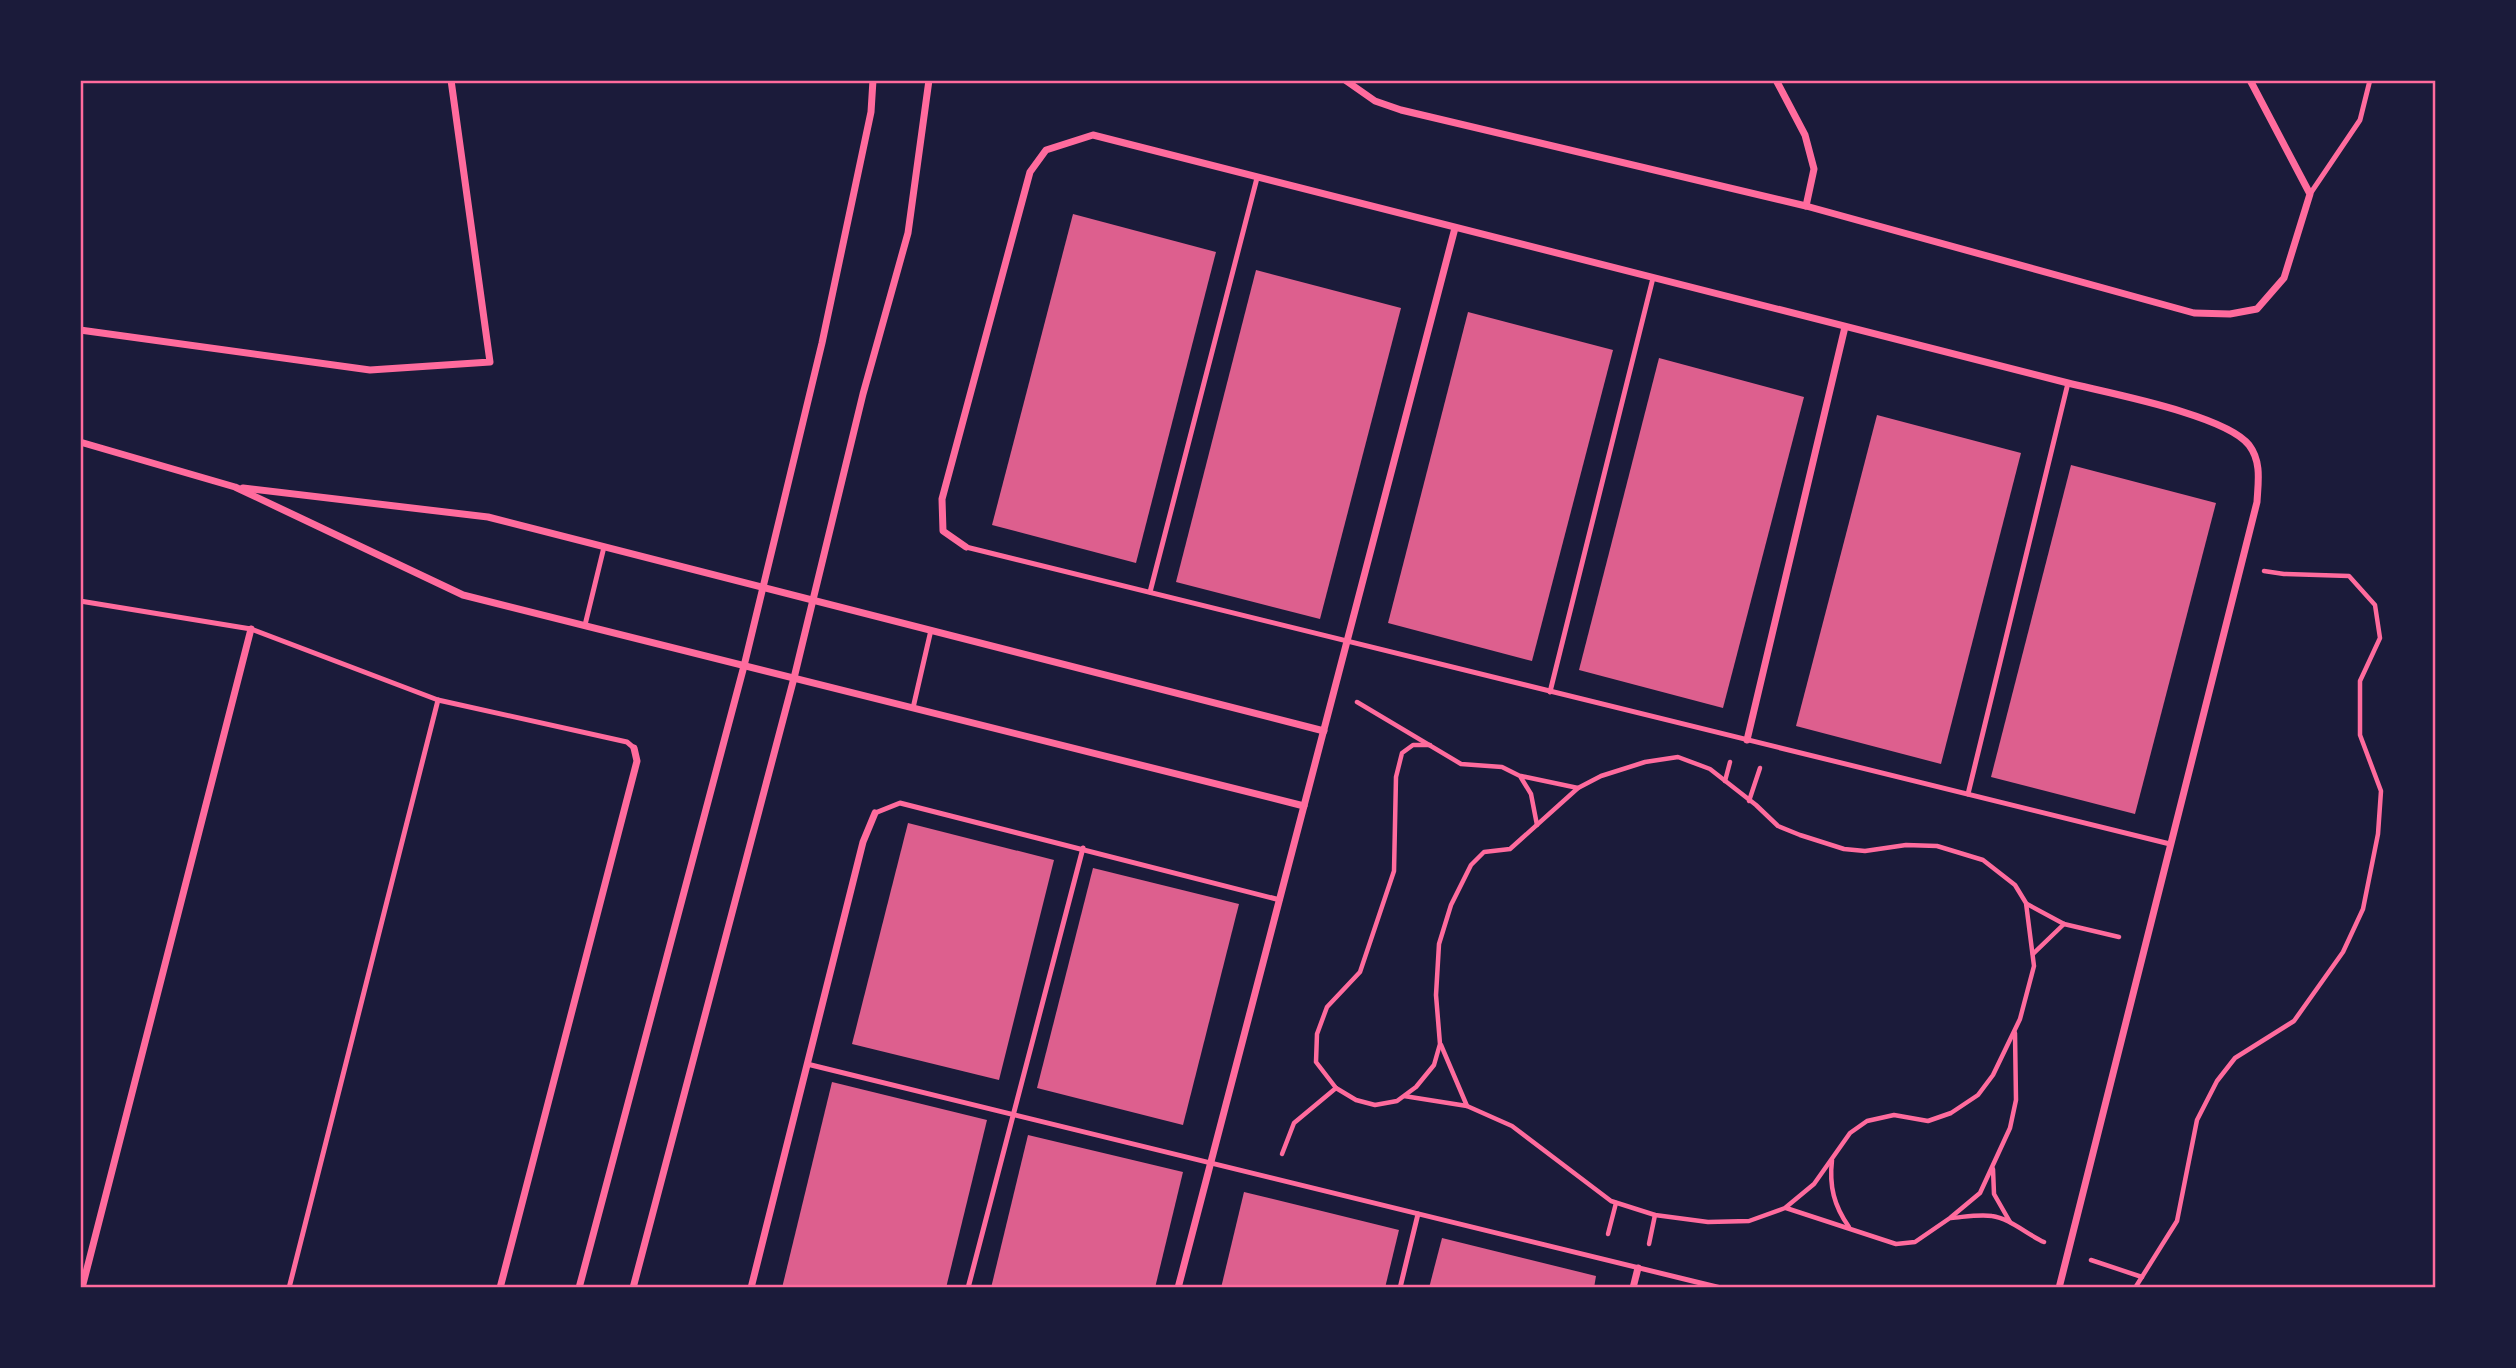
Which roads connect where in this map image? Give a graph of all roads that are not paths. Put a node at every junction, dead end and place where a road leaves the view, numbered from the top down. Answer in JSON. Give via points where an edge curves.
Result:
{"nodes":[{"id":1,"x":451,"y":80,"type":"edge"},
{"id":2,"x":873,"y":80,"type":"edge"},
{"id":3,"x":929,"y":80,"type":"edge"},
{"id":4,"x":1345,"y":80,"type":"edge"},
{"id":5,"x":1776,"y":80,"type":"edge"},
{"id":6,"x":2250,"y":80,"type":"edge"},
{"id":7,"x":2370,"y":80,"type":"edge"},
{"id":8,"x":1257,"y":178,"type":"junction"},
{"id":9,"x":2310,"y":194,"type":"junction"},
{"id":10,"x":1806,"y":206,"type":"junction"},
{"id":11,"x":1455,"y":228,"type":"junction"},
{"id":12,"x":1653,"y":278,"type":"junction"},
{"id":13,"x":1845,"y":327,"type":"junction"},
{"id":14,"x":80,"y":330,"type":"edge"},
{"id":15,"x":2068,"y":383,"type":"junction"},
{"id":16,"x":80,"y":442,"type":"edge"},
{"id":17,"x":235,"y":487,"type":"junction"},
{"id":18,"x":604,"y":547,"type":"junction"},
{"id":19,"x":965,"y":547,"type":"joint"},
{"id":20,"x":763,"y":587,"type":"junction"},
{"id":21,"x":1150,"y":592,"type":"junction"},
{"id":22,"x":813,"y":600,"type":"junction"},
{"id":23,"x":80,"y":601,"type":"edge"},
{"id":24,"x":585,"y":625,"type":"junction"},
{"id":25,"x":251,"y":629,"type":"junction"},
{"id":26,"x":931,"y":630,"type":"junction"},
{"id":27,"x":1347,"y":642,"type":"junction"},
{"id":28,"x":744,"y":666,"type":"junction"},
{"id":29,"x":794,"y":678,"type":"junction"},
{"id":30,"x":1550,"y":692,"type":"junction"},
{"id":31,"x":438,"y":700,"type":"junction"},
{"id":32,"x":914,"y":708,"type":"junction"},
{"id":33,"x":1324,"y":732,"type":"junction"},
{"id":34,"x":1747,"y":740,"type":"junction"},
{"id":35,"x":634,"y":748,"type":"joint"},
{"id":36,"x":1968,"y":794,"type":"junction"},
{"id":37,"x":1304,"y":806,"type":"junction"},
{"id":38,"x":875,"y":813,"type":"joint"},
{"id":39,"x":2170,"y":844,"type":"junction"},
{"id":40,"x":1083,"y":848,"type":"junction"},
{"id":41,"x":1280,"y":900,"type":"junction"},
{"id":42,"x":807,"y":1064,"type":"junction"},
{"id":43,"x":1013,"y":1115,"type":"junction"},
{"id":44,"x":1211,"y":1163,"type":"junction"},
{"id":45,"x":1418,"y":1214,"type":"junction"},
{"id":46,"x":1639,"y":1268,"type":"junction"},
{"id":47,"x":82,"y":1287,"type":"edge"},
{"id":48,"x":289,"y":1287,"type":"edge"},
{"id":49,"x":500,"y":1287,"type":"edge"},
{"id":50,"x":579,"y":1287,"type":"edge"},
{"id":51,"x":633,"y":1287,"type":"edge"},
{"id":52,"x":751,"y":1287,"type":"edge"},
{"id":53,"x":968,"y":1287,"type":"edge"},
{"id":54,"x":1178,"y":1287,"type":"edge"},
{"id":55,"x":1400,"y":1287,"type":"edge"},
{"id":56,"x":1633,"y":1287,"type":"edge"},
{"id":57,"x":1721,"y":1287,"type":"edge"},
{"id":58,"x":2059,"y":1287,"type":"edge"}],
"edges":[{"from":1,"to":14,"type":"street","via":[[490,362],[370,370]]},
{"from":2,"to":20,"type":"street","via":[[871,112],[822,343]]},
{"from":3,"to":22,"type":"street","via":[[908,233]]},
{"from":4,"to":10,"type":"street","via":[[1375,101],[1401,110]]},
{"from":5,"to":10,"type":"street","via":[[1805,135],[1814,169]]},
{"from":6,"to":9,"type":"street"},
{"from":7,"to":9,"type":"lane","via":[[2360,120]]},
{"from":8,"to":11,"type":"street"},
{"from":8,"to":19,"type":"street","via":[[1093,135],[1046,150],[1030,172],[942,499],[943,531]]},
{"from":8,"to":21,"type":"lane"},
{"from":9,"to":10,"type":"street","via":[[2284,278],[2257,309],[2230,314],[2194,313]]},
{"from":11,"to":12,"type":"street"},
{"from":11,"to":27,"type":"street"},
{"from":12,"to":13,"type":"street"},
{"from":12,"to":30,"type":"lane"},
{"from":13,"to":15,"type":"street"},
{"from":13,"to":34,"type":"street"},
{"from":15,"to":36,"type":"lane"},
{"from":15,"to":39,"type":"street","via":[[2225,426],[2249,444],[2259,466],[2257,502]]},
{"from":16,"to":17,"type":"street"},
{"from":17,"to":18,"type":"street","via":[[488,517]]},
{"from":17,"to":24,"type":"street","via":[[463,595]]},
{"from":18,"to":20,"type":"street"},
{"from":18,"to":24,"type":"lane"},
{"from":19,"to":21,"type":"lane"},
{"from":20,"to":22,"type":"street"},
{"from":20,"to":28,"type":"street"},
{"from":21,"to":27,"type":"lane"},
{"from":22,"to":26,"type":"street"},
{"from":22,"to":29,"type":"street"},
{"from":23,"to":25,"type":"lane"},
{"from":24,"to":28,"type":"street"},
{"from":25,"to":31,"type":"lane"},
{"from":25,"to":47,"type":"street"},
{"from":26,"to":32,"type":"lane"},
{"from":26,"to":33,"type":"street"},
{"from":27,"to":30,"type":"lane"},
{"from":27,"to":33,"type":"street"},
{"from":28,"to":29,"type":"street"},
{"from":28,"to":50,"type":"street"},
{"from":29,"to":32,"type":"street"},
{"from":29,"to":51,"type":"street"},
{"from":30,"to":34,"type":"lane"},
{"from":31,"to":35,"type":"lane","via":[[627,742]]},
{"from":31,"to":48,"type":"lane"},
{"from":32,"to":37,"type":"street"},
{"from":33,"to":37,"type":"street"},
{"from":34,"to":36,"type":"lane"},
{"from":35,"to":49,"type":"street","via":[[637,761]]},
{"from":36,"to":39,"type":"lane"},
{"from":37,"to":41,"type":"street"},
{"from":38,"to":40,"type":"lane","via":[[900,803]]},
{"from":38,"to":42,"type":"street","via":[[863,842]]},
{"from":39,"to":58,"type":"street"},
{"from":40,"to":41,"type":"lane"},
{"from":40,"to":43,"type":"lane"},
{"from":41,"to":44,"type":"street"},
{"from":42,"to":43,"type":"lane"},
{"from":42,"to":52,"type":"street"},
{"from":43,"to":44,"type":"lane"},
{"from":43,"to":53,"type":"lane"},
{"from":44,"to":45,"type":"lane"},
{"from":44,"to":54,"type":"street"},
{"from":45,"to":46,"type":"lane"},
{"from":45,"to":55,"type":"lane"},
{"from":46,"to":56,"type":"street"},
{"from":46,"to":57,"type":"lane"}]}
